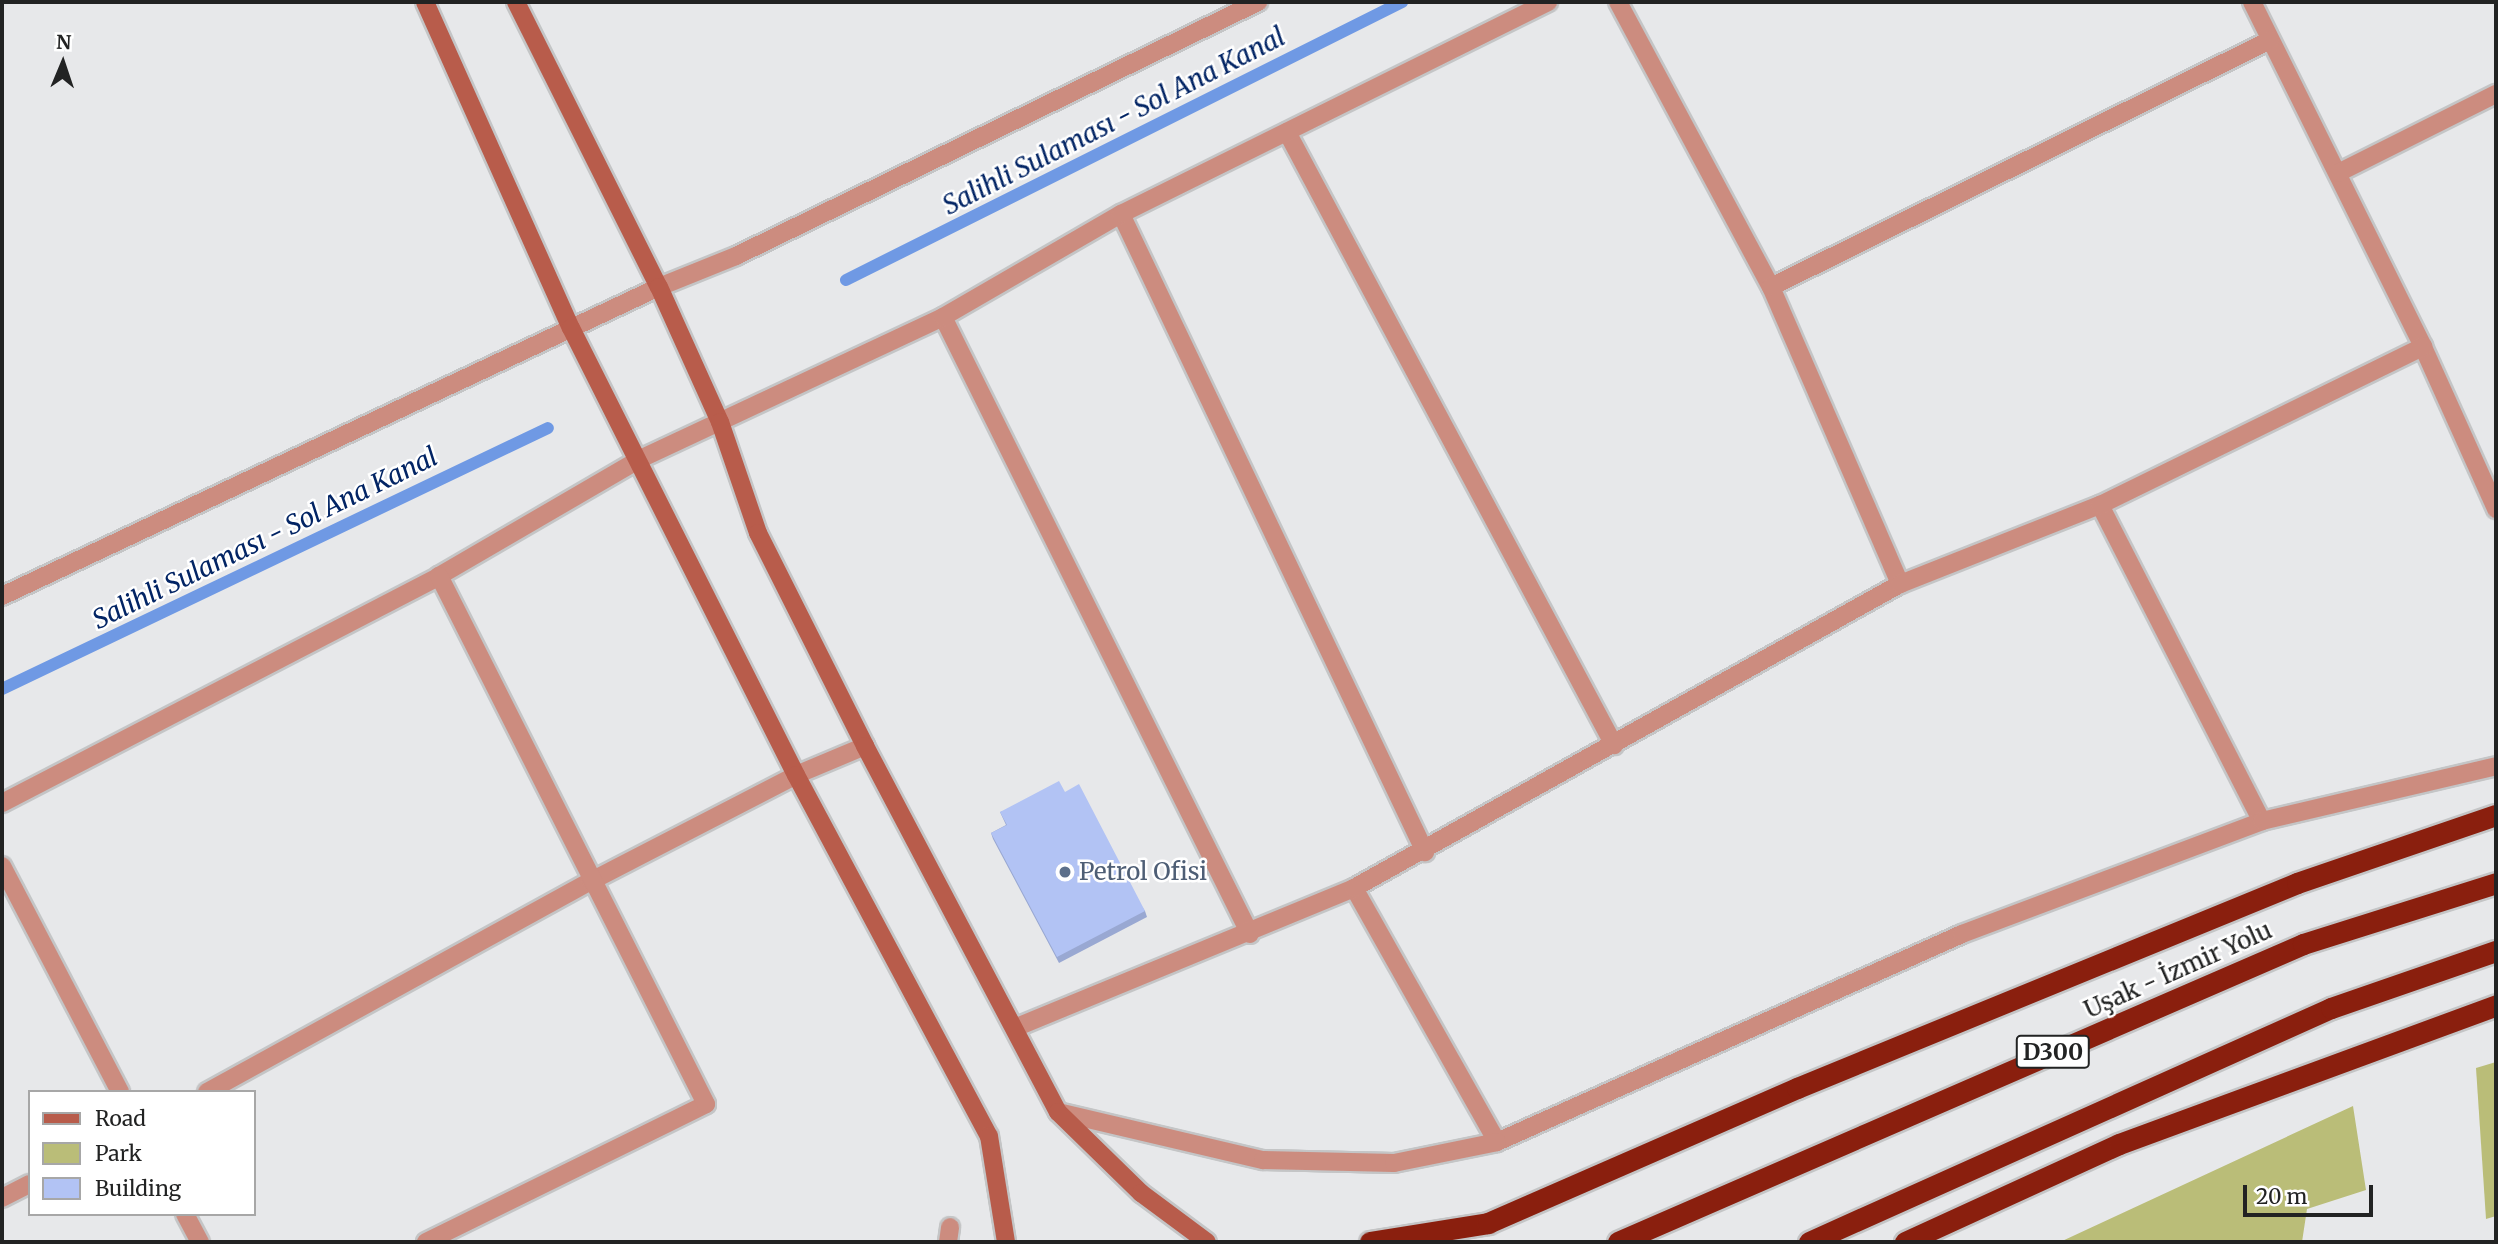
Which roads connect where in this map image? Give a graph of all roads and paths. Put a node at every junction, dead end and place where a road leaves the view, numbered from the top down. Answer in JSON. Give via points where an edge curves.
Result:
{"nodes":[{"id":1,"x":425,"y":2,"type":"edge"},
{"id":2,"x":516,"y":2,"type":"edge"},
{"id":3,"x":1258,"y":2,"type":"edge"},
{"id":4,"x":1548,"y":2,"type":"edge"},
{"id":5,"x":1618,"y":2,"type":"edge"},
{"id":6,"x":2252,"y":2,"type":"edge"},
{"id":7,"x":2270,"y":40,"type":"junction"},
{"id":8,"x":2496,"y":94,"type":"edge"},
{"id":9,"x":1287,"y":131,"type":"junction"},
{"id":10,"x":2338,"y":173,"type":"junction"},
{"id":11,"x":1121,"y":214,"type":"junction"},
{"id":12,"x":659,"y":286,"type":"junction"},
{"id":13,"x":1771,"y":287,"type":"junction"},
{"id":14,"x":943,"y":317,"type":"junction"},
{"id":15,"x":571,"y":328,"type":"junction"},
{"id":16,"x":2423,"y":347,"type":"junction"},
{"id":17,"x":720,"y":422,"type":"junction"},
{"id":18,"x":640,"y":459,"type":"junction"},
{"id":19,"x":2100,"y":505,"type":"junction"},
{"id":20,"x":2496,"y":509,"type":"edge"},
{"id":21,"x":439,"y":576,"type":"junction"},
{"id":22,"x":1900,"y":584,"type":"junction"},
{"id":23,"x":2,"y":596,"type":"edge"},
{"id":24,"x":864,"y":746,"type":"junction"},
{"id":25,"x":1614,"y":746,"type":"junction"},
{"id":26,"x":2496,"y":766,"type":"edge"},
{"id":27,"x":796,"y":775,"type":"junction"},
{"id":28,"x":2,"y":803,"type":"edge"},
{"id":29,"x":2496,"y":815,"type":"edge"},
{"id":30,"x":2262,"y":821,"type":"junction"},
{"id":31,"x":1424,"y":852,"type":"junction"},
{"id":32,"x":2,"y":866,"type":"edge"},
{"id":33,"x":591,"y":881,"type":"junction"},
{"id":34,"x":2496,"y":883,"type":"edge"},
{"id":35,"x":1354,"y":888,"type":"junction"},
{"id":36,"x":1250,"y":934,"type":"junction"},
{"id":37,"x":2496,"y":951,"type":"edge"},
{"id":38,"x":2496,"y":1005,"type":"edge"},
{"id":39,"x":1017,"y":1027,"type":"junction"},
{"id":40,"x":119,"y":1090,"type":"edge"},
{"id":41,"x":211,"y":1090,"type":"edge"},
{"id":42,"x":1058,"y":1112,"type":"junction"},
{"id":43,"x":1497,"y":1142,"type":"junction"},
{"id":44,"x":28,"y":1185,"type":"edge"},
{"id":45,"x":2,"y":1198,"type":"edge"},
{"id":46,"x":186,"y":1216,"type":"edge"},
{"id":47,"x":200,"y":1242,"type":"edge"},
{"id":48,"x":426,"y":1242,"type":"edge"},
{"id":49,"x":1006,"y":1242,"type":"edge"},
{"id":50,"x":1207,"y":1242,"type":"edge"},
{"id":51,"x":1370,"y":1242,"type":"edge"},
{"id":52,"x":1618,"y":1242,"type":"edge"},
{"id":53,"x":1809,"y":1242,"type":"edge"},
{"id":54,"x":1905,"y":1242,"type":"edge"}],
"edges":[{"from":1,"to":15,"type":"street"},
{"from":2,"to":12,"type":"street"},
{"from":3,"to":12,"type":"street","via":[[736,256]]},
{"from":4,"to":9,"type":"street"},
{"from":5,"to":13,"type":"street"},
{"from":6,"to":7,"type":"street"},
{"from":7,"to":10,"type":"street"},
{"from":7,"to":13,"type":"street"},
{"from":8,"to":10,"type":"street"},
{"from":9,"to":11,"type":"street"},
{"from":9,"to":25,"type":"street"},
{"from":10,"to":16,"type":"street"},
{"from":11,"to":14,"type":"street"},
{"from":11,"to":31,"type":"street"},
{"from":12,"to":15,"type":"street"},
{"from":12,"to":17,"type":"street"},
{"from":13,"to":22,"type":"street"},
{"from":14,"to":17,"type":"street"},
{"from":14,"to":36,"type":"street"},
{"from":15,"to":18,"type":"street"},
{"from":15,"to":23,"type":"street"},
{"from":16,"to":19,"type":"street"},
{"from":16,"to":20,"type":"street"},
{"from":17,"to":18,"type":"street"},
{"from":17,"to":24,"type":"street","via":[[758,533]]},
{"from":18,"to":21,"type":"street"},
{"from":18,"to":27,"type":"street"},
{"from":19,"to":22,"type":"street"},
{"from":19,"to":30,"type":"street"},
{"from":21,"to":28,"type":"street"},
{"from":21,"to":33,"type":"street"},
{"from":22,"to":25,"type":"street"},
{"from":24,"to":27,"type":"street"},
{"from":24,"to":39,"type":"street"},
{"from":25,"to":31,"type":"street"},
{"from":26,"to":30,"type":"street"},
{"from":27,"to":33,"type":"street"},
{"from":27,"to":49,"type":"street","via":[[989,1136]]},
{"from":29,"to":51,"type":"highway","via":[[2297,883],[1797,1088],[1488,1223]]},
{"from":30,"to":43,"type":"street","via":[[1962,934]]},
{"from":31,"to":35,"type":"street"},
{"from":32,"to":40,"type":"street"},
{"from":33,"to":41,"type":"street"},
{"from":33,"to":48,"type":"street","via":[[706,1104]]},
{"from":34,"to":52,"type":"highway","name":"Uşak - İzmir Yolu","number":"D300","via":[[2303,944]]},
{"from":35,"to":36,"type":"street"},
{"from":35,"to":43,"type":"street"},
{"from":36,"to":39,"type":"street"},
{"from":37,"to":53,"type":"highway","via":[[2331,1008]]},
{"from":38,"to":54,"type":"highway","via":[[2119,1144]]},
{"from":39,"to":42,"type":"street"},
{"from":42,"to":43,"type":"street","via":[[1263,1160],[1394,1163]]},
{"from":42,"to":50,"type":"street","via":[[1141,1193]]},
{"from":44,"to":45,"type":"street"},
{"from":46,"to":47,"type":"street"}]}
